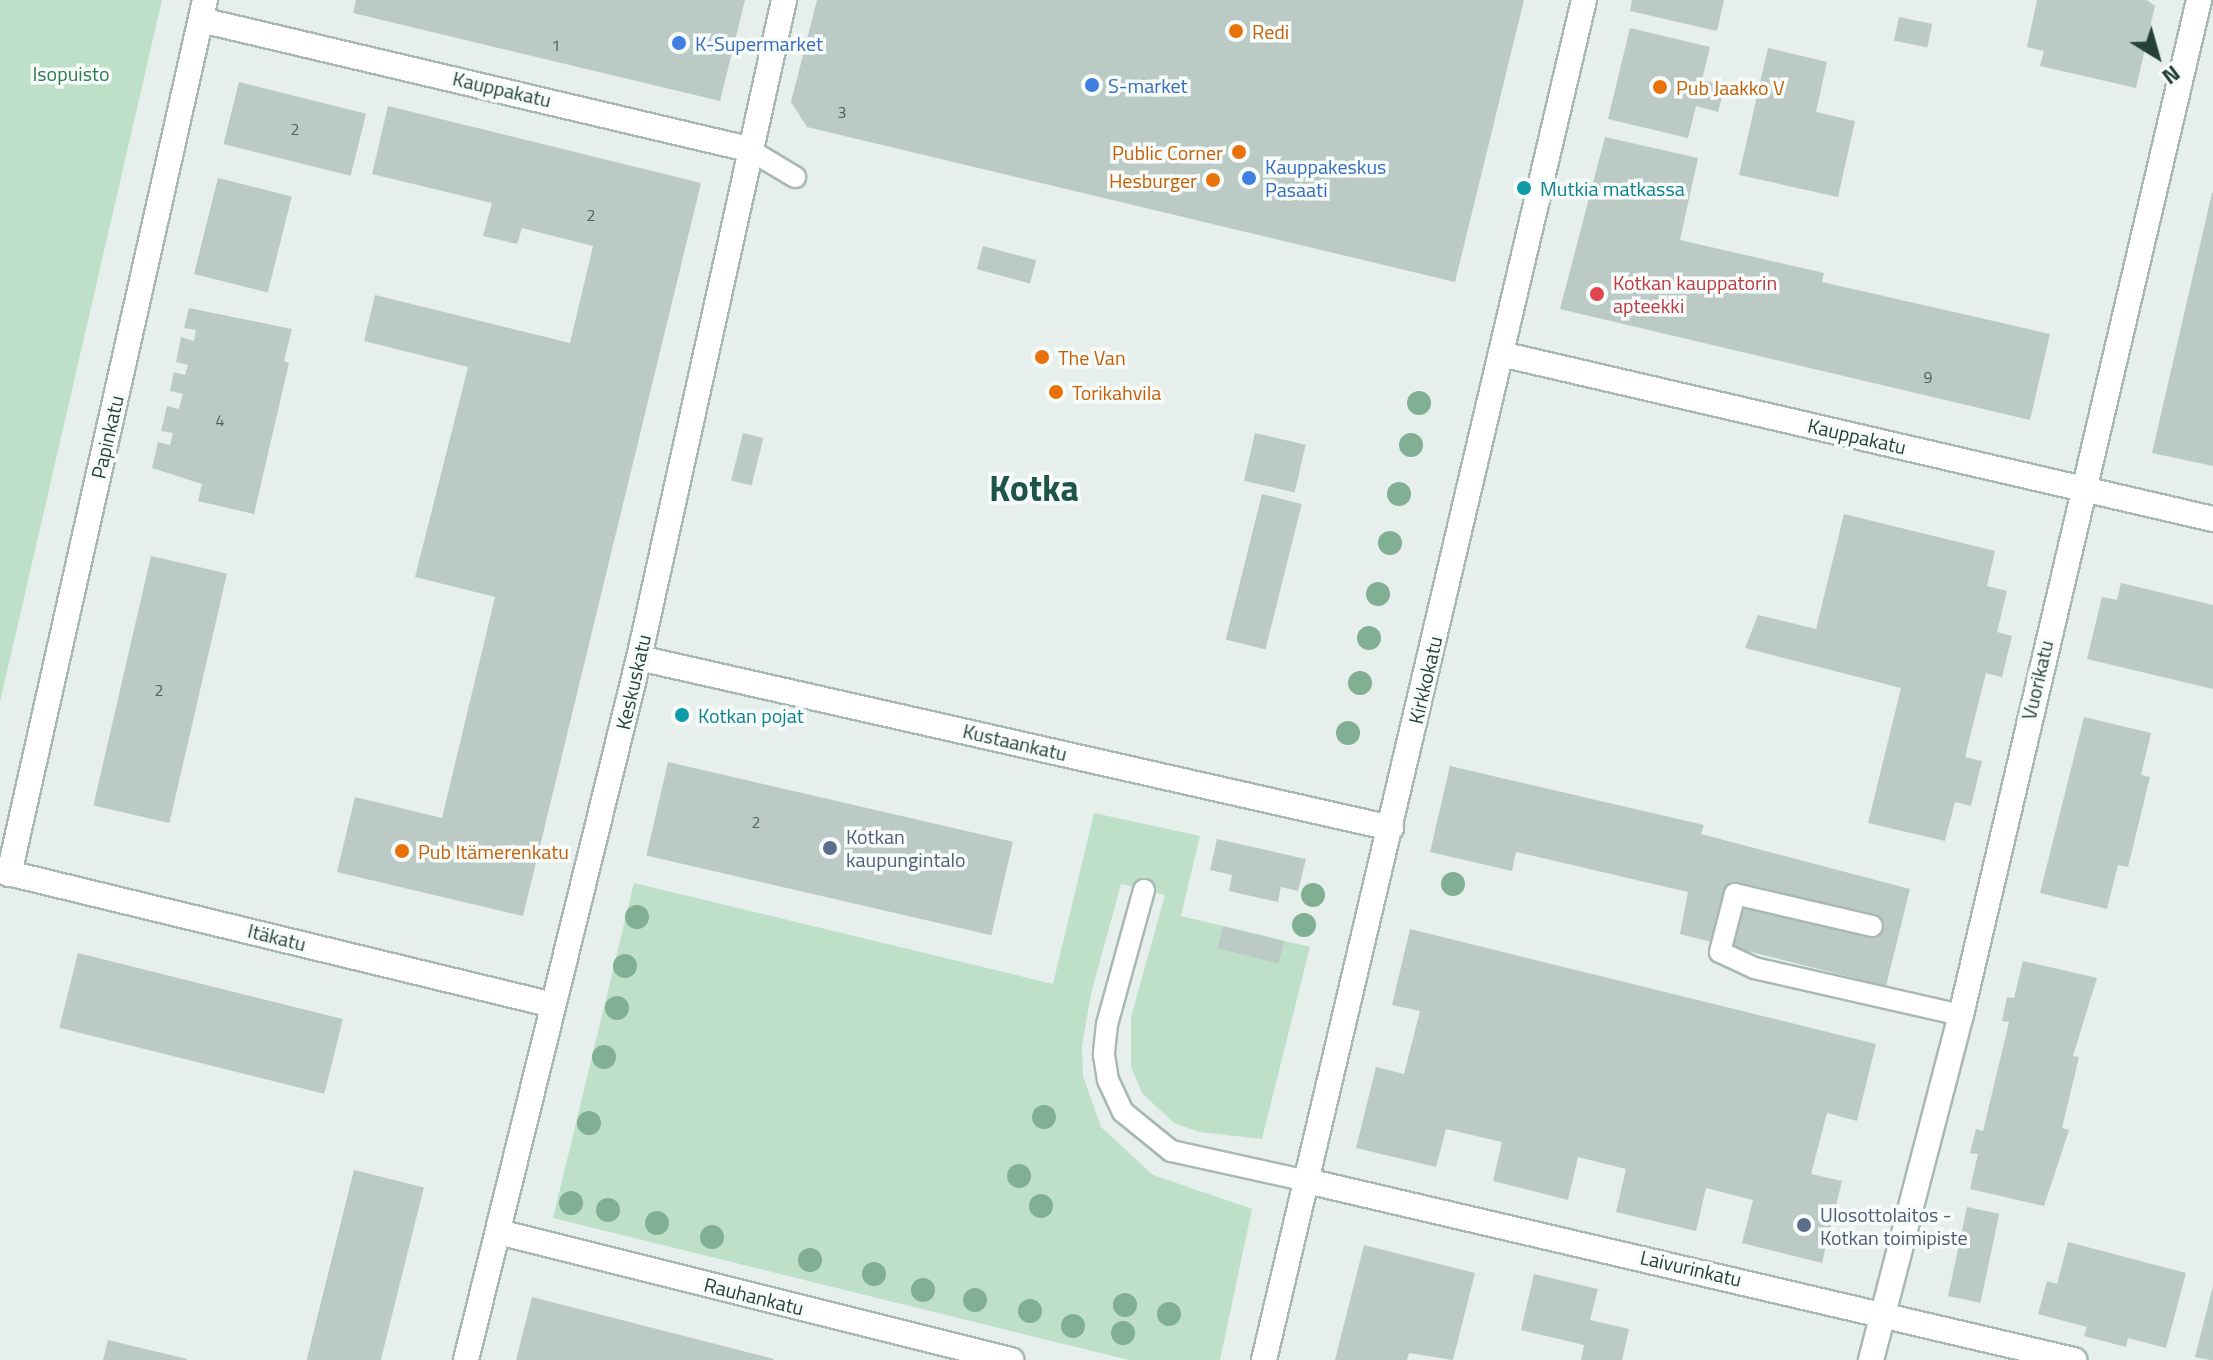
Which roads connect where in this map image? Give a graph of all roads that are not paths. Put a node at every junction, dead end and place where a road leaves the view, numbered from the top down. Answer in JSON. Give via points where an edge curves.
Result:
{"nodes":[{"id":1,"x":784,"y":0,"type":"edge"},
{"id":2,"x":1584,"y":0,"type":"edge"},
{"id":3,"x":2199,"y":0,"type":"edge"},
{"id":4,"x":203,"y":10,"type":"edge"},
{"id":5,"x":748,"y":149,"type":"junction"},
{"id":6,"x":795,"y":177,"type":"dead end"},
{"id":7,"x":1501,"y":354,"type":"junction"},
{"id":8,"x":2081,"y":488,"type":"junction"},
{"id":9,"x":2213,"y":519,"type":"edge"},
{"id":10,"x":639,"y":658,"type":"junction"},
{"id":11,"x":1391,"y":828,"type":"junction"},
{"id":12,"x":5,"y":872,"type":"edge"},
{"id":13,"x":1144,"y":890,"type":"dead end"},
{"id":14,"x":1872,"y":926,"type":"dead end"},
{"id":15,"x":553,"y":1005,"type":"junction"},
{"id":16,"x":1961,"y":1015,"type":"junction"},
{"id":17,"x":1307,"y":1181,"type":"junction"},
{"id":18,"x":498,"y":1232,"type":"junction"},
{"id":19,"x":1883,"y":1312,"type":"junction"},
{"id":20,"x":466,"y":1360,"type":"edge"},
{"id":21,"x":1011,"y":1360,"type":"edge"},
{"id":22,"x":1264,"y":1360,"type":"edge"},
{"id":23,"x":1871,"y":1360,"type":"edge"},
{"id":24,"x":2074,"y":1360,"type":"edge"}],
"edges":[{"from":1,"to":5,"type":"street","name":"Keskuskatu"},
{"from":2,"to":7,"type":"street","name":"Kirkkokatu"},
{"from":3,"to":8,"type":"street","name":"Vuorikatu"},
{"from":4,"to":5,"type":"street","name":"Kauppakatu"},
{"from":4,"to":12,"type":"street","name":"Papinkatu"},
{"from":5,"to":6,"type":"lane","name":"Kauppakatu"},
{"from":5,"to":10,"type":"street","name":"Keskuskatu"},
{"from":7,"to":8,"type":"street","name":"Kauppakatu"},
{"from":7,"to":11,"type":"street","name":"Kirkkokatu"},
{"from":8,"to":9,"type":"street","name":"Kauppakatu"},
{"from":8,"to":16,"type":"street","name":"Vuorikatu"},
{"from":10,"to":11,"type":"street","name":"Kustaankatu"},
{"from":10,"to":15,"type":"street","name":"Keskuskatu"},
{"from":11,"to":17,"type":"street","name":"Kirkkokatu"},
{"from":12,"to":15,"type":"street","name":"Itäkatu"},
{"from":13,"to":17,"type":"lane","via":[[1107,1024],[1104,1055],[1108,1080],[1123,1112],[1171,1151]]},
{"from":14,"to":16,"type":"lane","via":[[1735,894],[1720,952],[1754,968]]},
{"from":15,"to":18,"type":"street","name":"Keskuskatu"},
{"from":16,"to":19,"type":"street","name":"Vuorikatu"},
{"from":17,"to":19,"type":"street","name":"Laivurinkatu"},
{"from":17,"to":22,"type":"street","name":"Kirkkokatu"},
{"from":18,"to":20,"type":"street","name":"Keskuskatu"},
{"from":18,"to":21,"type":"street","name":"Rauhankatu"},
{"from":19,"to":23,"type":"street","name":"Vuorikatu"},
{"from":19,"to":24,"type":"street","name":"Laivurinkatu"}]}
